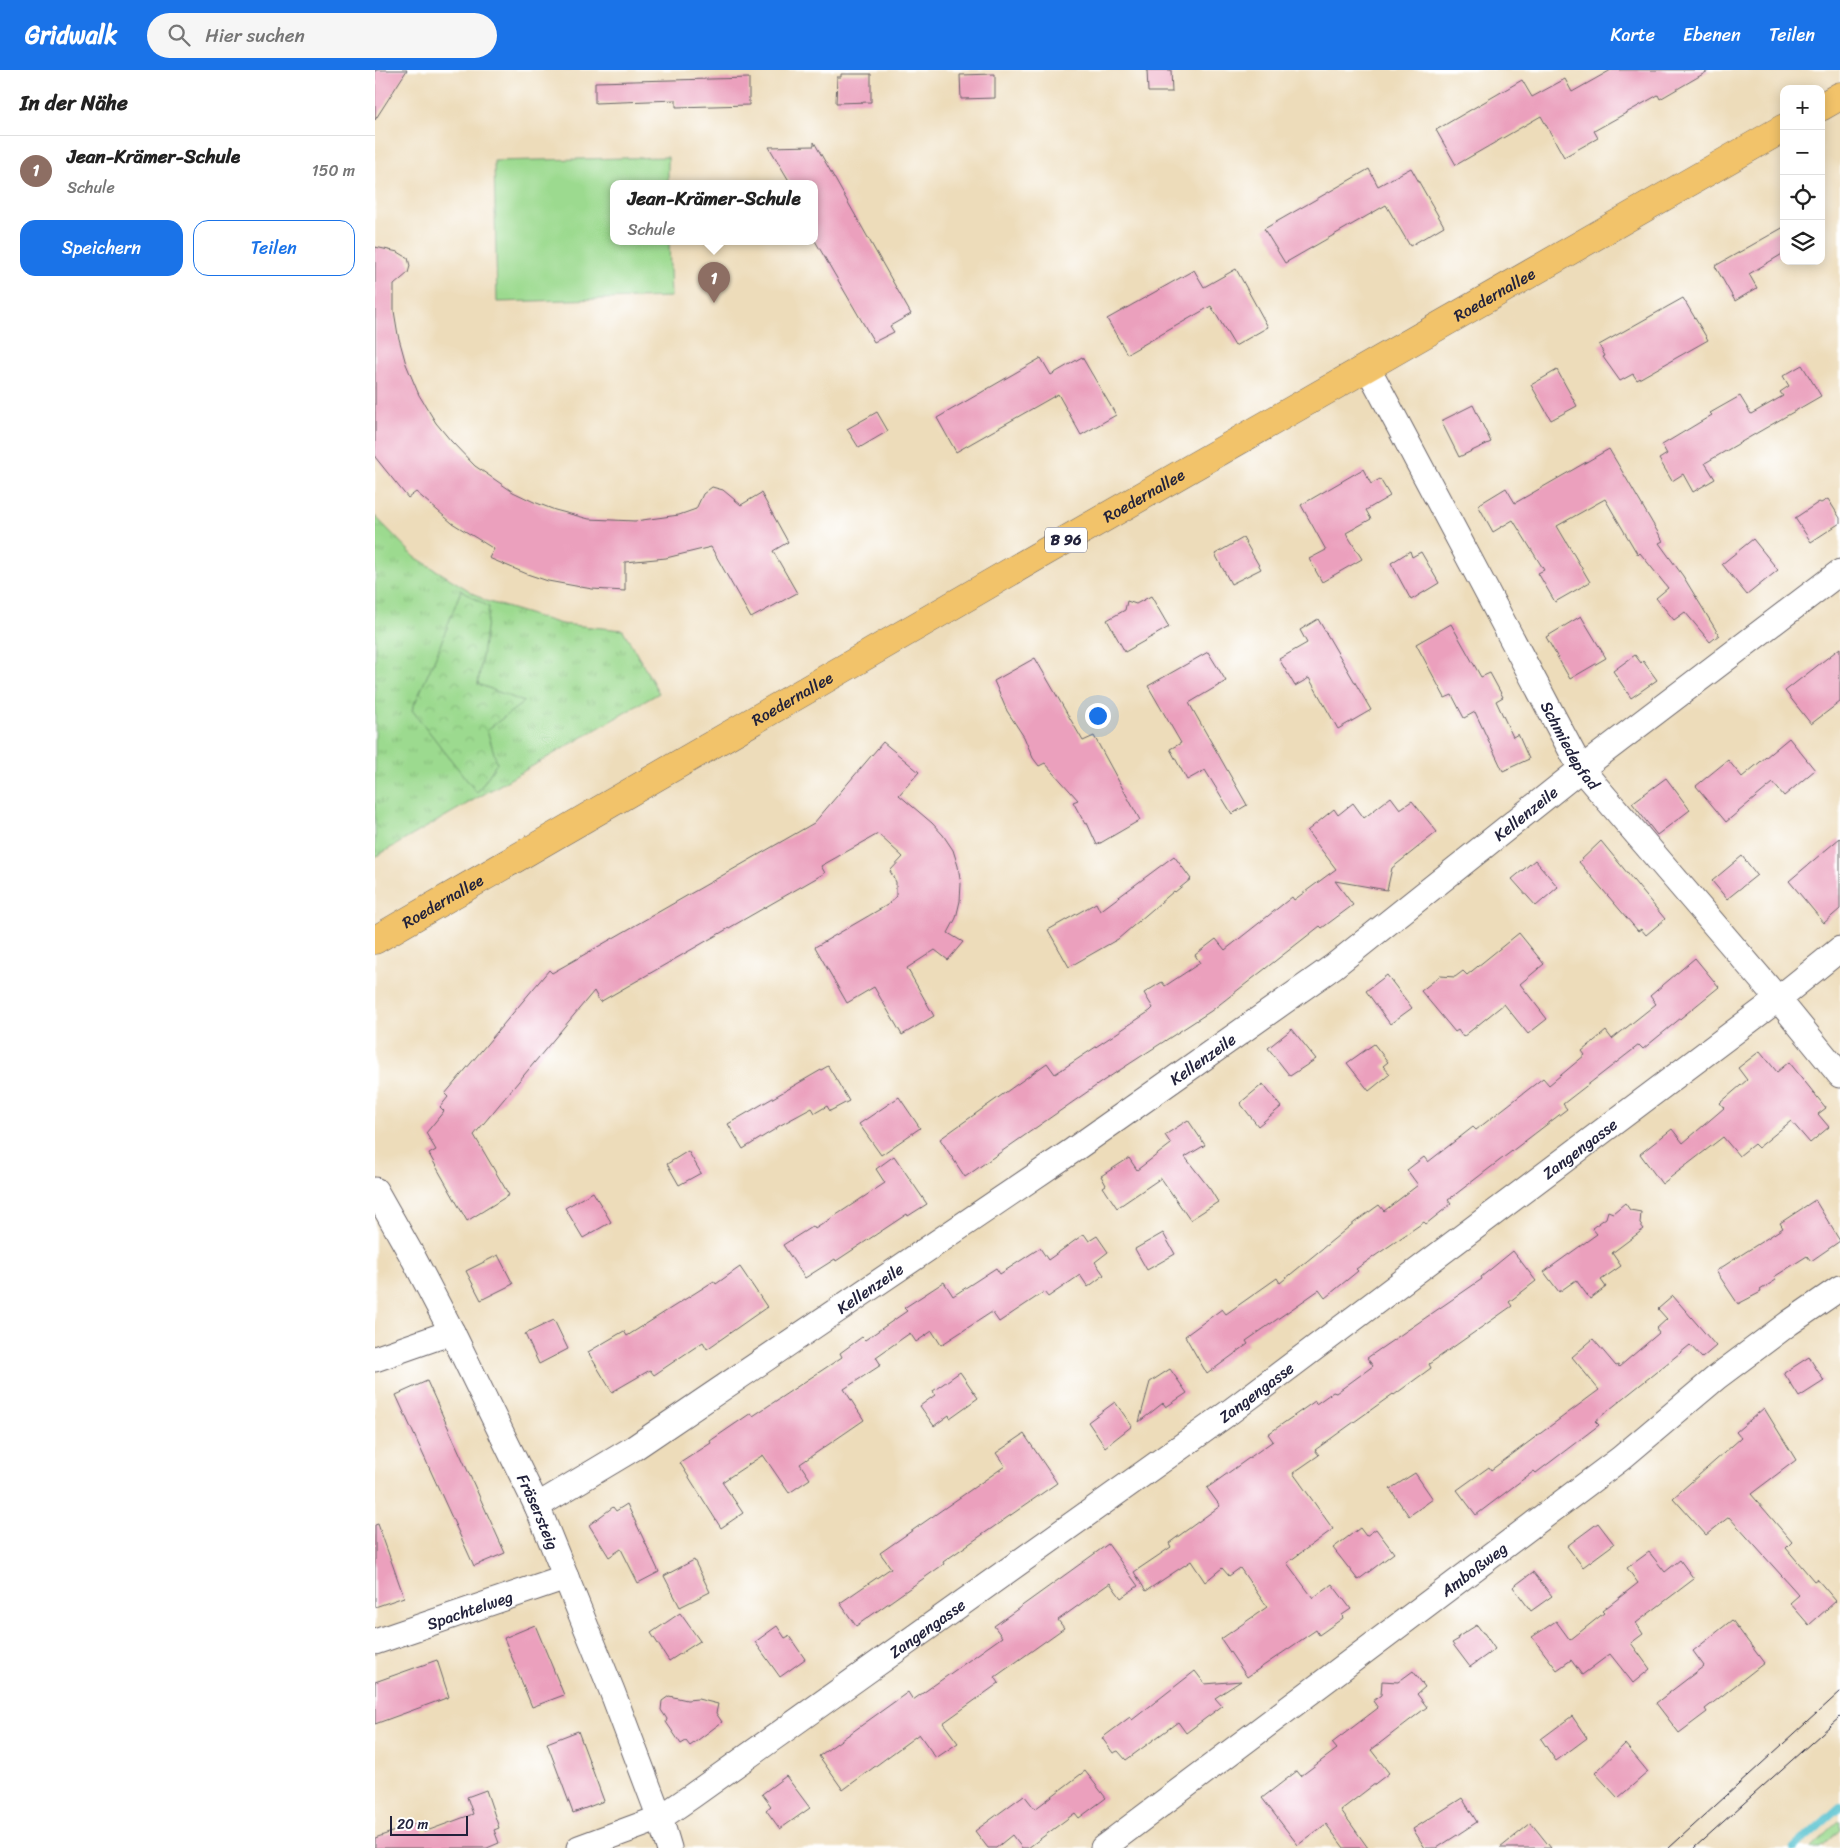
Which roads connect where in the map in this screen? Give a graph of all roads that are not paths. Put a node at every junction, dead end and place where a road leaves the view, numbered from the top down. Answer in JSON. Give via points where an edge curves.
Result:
{"nodes":[{"id":1,"x":1840,"y":96,"type":"edge"},
{"id":2,"x":1825,"y":105,"type":"edge"},
{"id":3,"x":1781,"y":130,"type":"edge"},
{"id":4,"x":1367,"y":368,"type":"junction"},
{"id":5,"x":1840,"y":572,"type":"edge"},
{"id":6,"x":1581,"y":769,"type":"junction"},
{"id":7,"x":375,"y":940,"type":"edge"},
{"id":8,"x":1840,"y":949,"type":"edge"},
{"id":9,"x":1777,"y":999,"type":"junction"},
{"id":10,"x":1840,"y":1075,"type":"edge"},
{"id":11,"x":375,"y":1190,"type":"edge"},
{"id":12,"x":1840,"y":1288,"type":"edge"},
{"id":13,"x":452,"y":1332,"type":"junction"},
{"id":14,"x":375,"y":1359,"type":"edge"},
{"id":15,"x":537,"y":1506,"type":"junction"},
{"id":16,"x":565,"y":1577,"type":"junction"},
{"id":17,"x":375,"y":1642,"type":"edge"},
{"id":18,"x":660,"y":1818,"type":"junction"},
{"id":19,"x":579,"y":1848,"type":"edge"},
{"id":20,"x":669,"y":1848,"type":"edge"},
{"id":21,"x":1103,"y":1848,"type":"edge"}],
"edges":[{"from":1,"to":2,"type":"main road"},
{"from":3,"to":4,"type":"main road","name":"Roedernallee","number":"B 96"},
{"from":4,"to":6,"type":"street","name":"Schmiedepfad"},
{"from":4,"to":7,"type":"main road","name":"Roedernallee","number":"B 96"},
{"from":5,"to":6,"type":"street","name":"Kellenzeile"},
{"from":6,"to":9,"type":"street","name":"Schmiedepfad"},
{"from":6,"to":15,"type":"street","name":"Kellenzeile","via":[[1326,972],[1072,1151],[634,1448]]},
{"from":8,"to":9,"type":"street","name":"Zangengasse"},
{"from":9,"to":10,"type":"street","name":"Schmiedepfad"},
{"from":9,"to":18,"type":"street","name":"Zangengasse","via":[[1231,1411]]},
{"from":11,"to":13,"type":"street","name":"Fräsersteig"},
{"from":12,"to":21,"type":"street","name":"Amboßweg","via":[[1717,1377],[1620,1459]]},
{"from":13,"to":14,"type":"street"},
{"from":13,"to":15,"type":"street","name":"Fräsersteig"},
{"from":15,"to":16,"type":"street","name":"Fräsersteig"},
{"from":16,"to":17,"type":"street","name":"Spachtelweg"},
{"from":16,"to":18,"type":"street","name":"Fräsersteig"},
{"from":18,"to":19,"type":"street","name":"Zangengasse"},
{"from":18,"to":20,"type":"street","name":"Fräsersteig"}]}
